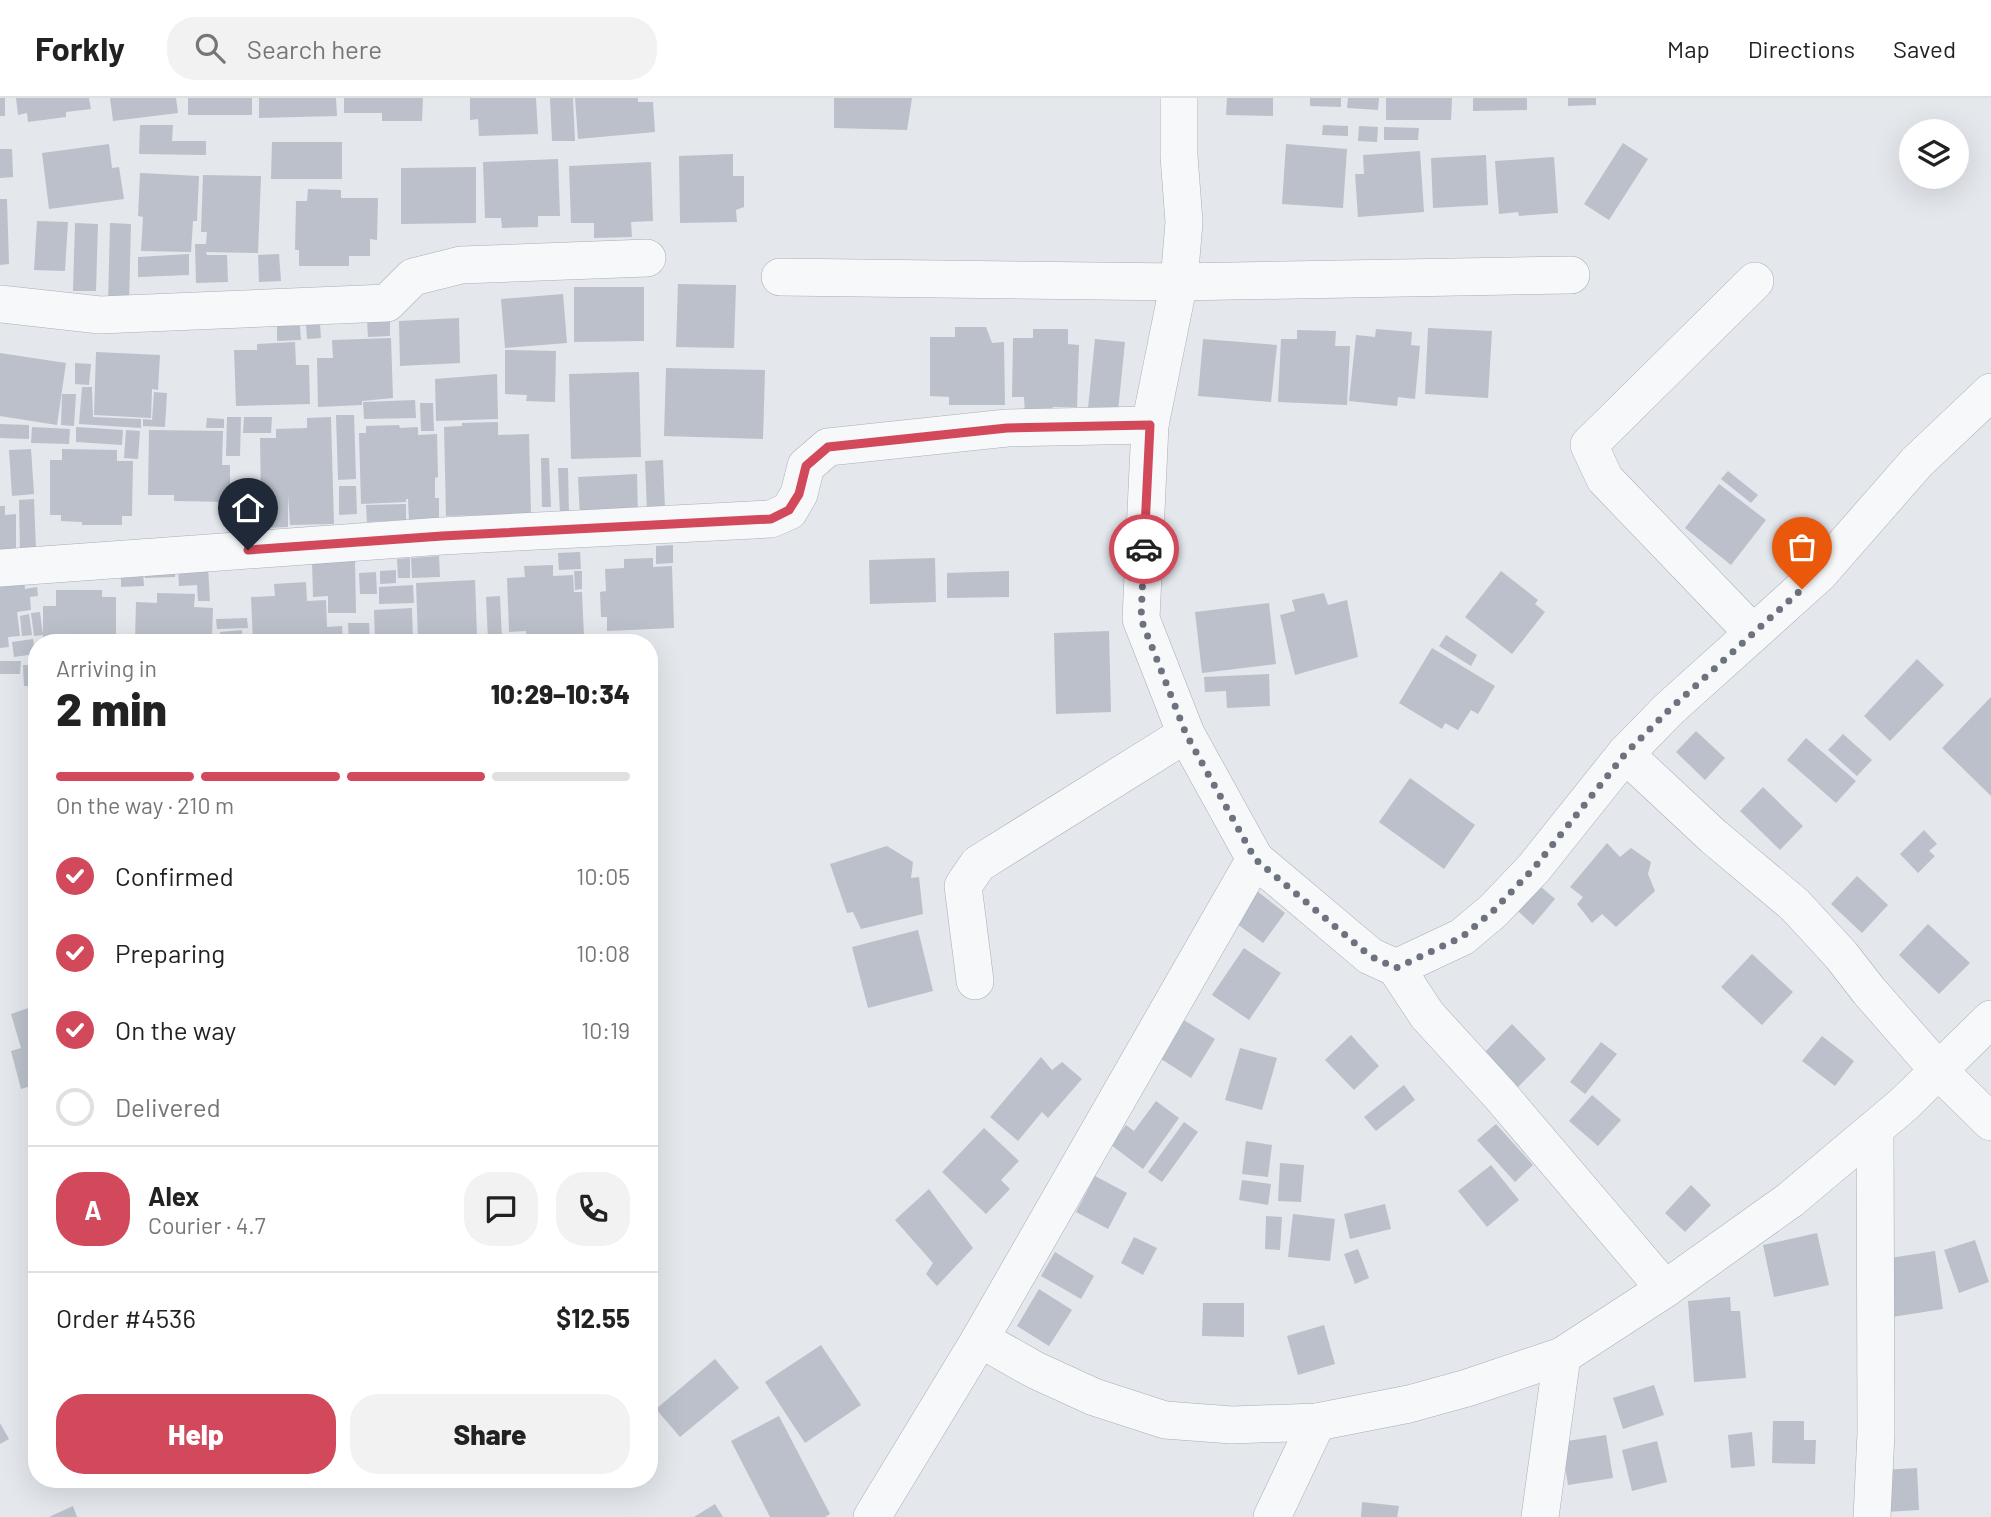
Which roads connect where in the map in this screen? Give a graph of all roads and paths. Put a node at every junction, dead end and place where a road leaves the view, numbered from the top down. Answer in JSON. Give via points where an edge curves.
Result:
{"nodes":[{"id":1,"x":1179,"y":98,"type":"edge"},
{"id":2,"x":647,"y":258,"type":"dead end"},
{"id":3,"x":1571,"y":275,"type":"dead end"},
{"id":4,"x":780,"y":277,"type":"dead end"},
{"id":5,"x":1755,"y":281,"type":"dead end"},
{"id":6,"x":1179,"y":282,"type":"junction"},
{"id":7,"x":0,"y":304,"type":"edge"},
{"id":8,"x":1991,"y":392,"type":"edge"},
{"id":9,"x":1150,"y":425,"type":"junction"},
{"id":10,"x":0,"y":568,"type":"edge"},
{"id":11,"x":1753,"y":633,"type":"junction"},
{"id":12,"x":1186,"y":734,"type":"junction"},
{"id":13,"x":1625,"y":754,"type":"junction"},
{"id":14,"x":1255,"y":859,"type":"junction"},
{"id":15,"x":1396,"y":968,"type":"junction"},
{"id":16,"x":975,"y":981,"type":"dead end"},
{"id":17,"x":1991,"y":1019,"type":"edge"},
{"id":18,"x":1940,"y":1071,"type":"junction"},
{"id":19,"x":1991,"y":1122,"type":"edge"},
{"id":20,"x":1875,"y":1130,"type":"junction"},
{"id":21,"x":1665,"y":1289,"type":"junction"},
{"id":22,"x":980,"y":1339,"type":"junction"},
{"id":23,"x":1562,"y":1356,"type":"junction"},
{"id":24,"x":1317,"y":1422,"type":"junction"},
{"id":25,"x":872,"y":1517,"type":"edge"},
{"id":26,"x":1272,"y":1517,"type":"edge"},
{"id":27,"x":1541,"y":1517,"type":"edge"},
{"id":28,"x":1872,"y":1517,"type":"edge"}],
"edges":[{"from":1,"to":6,"type":"street","via":[[1184,222]]},
{"from":2,"to":7,"type":"street","via":[[461,265],[413,278],[387,303],[100,315]]},
{"from":3,"to":6,"type":"street"},
{"from":4,"to":6,"type":"street"},
{"from":5,"to":11,"type":"street","via":[[1589,445],[1605,480]]},
{"from":6,"to":9,"type":"street"},
{"from":8,"to":11,"type":"street","via":[[1917,462],[1819,574]]},
{"from":9,"to":10,"type":"street","via":[[1007,428],[828,447],[806,466],[799,494],[789,510],[771,519],[442,536]]},
{"from":9,"to":12,"type":"street","via":[[1141,619]]},
{"from":11,"to":13,"type":"street"},
{"from":12,"to":14,"type":"street"},
{"from":12,"to":16,"type":"street","via":[[978,864],[963,886]]},
{"from":13,"to":15,"type":"street","via":[[1534,868],[1493,911],[1462,937]]},
{"from":13,"to":18,"type":"street","via":[[1795,905]]},
{"from":14,"to":15,"type":"street","via":[[1370,956]]},
{"from":14,"to":22,"type":"street"},
{"from":15,"to":21,"type":"street","via":[[1427,1015]]},
{"from":17,"to":18,"type":"street"},
{"from":18,"to":19,"type":"street"},
{"from":18,"to":20,"type":"street"},
{"from":20,"to":21,"type":"street","via":[[1790,1200]]},
{"from":20,"to":28,"type":"street"},
{"from":21,"to":23,"type":"street"},
{"from":22,"to":24,"type":"street","via":[[1094,1397],[1165,1420],[1232,1425]]},
{"from":22,"to":25,"type":"street"},
{"from":23,"to":24,"type":"street","via":[[1409,1404]]},
{"from":23,"to":27,"type":"street"},
{"from":24,"to":26,"type":"street"}]}
